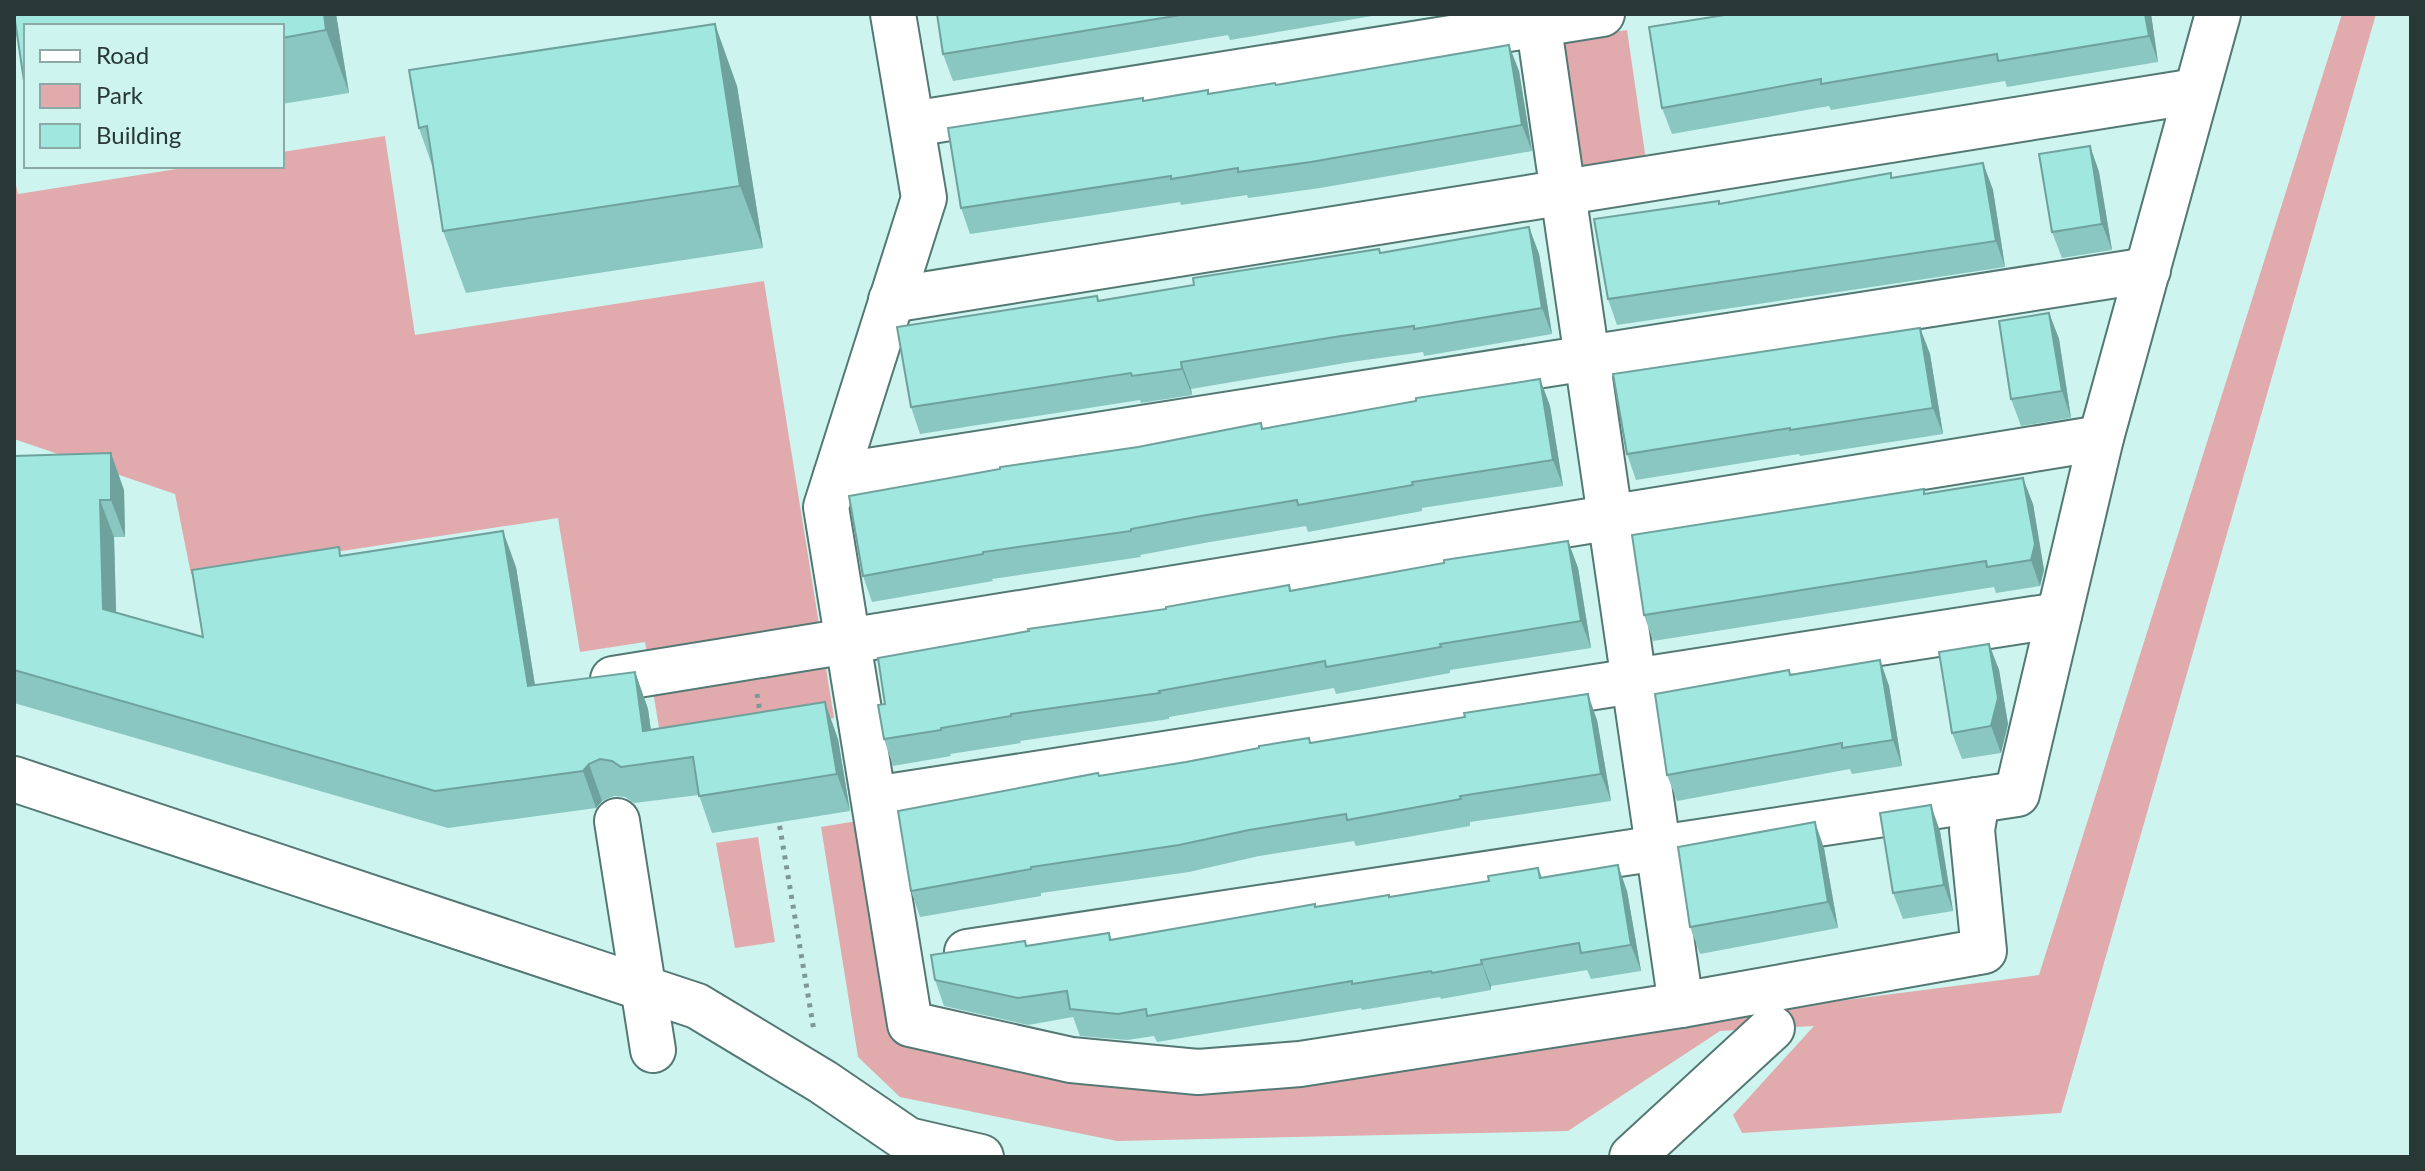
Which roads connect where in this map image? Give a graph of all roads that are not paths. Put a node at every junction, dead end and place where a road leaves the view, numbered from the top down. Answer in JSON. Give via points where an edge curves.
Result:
{"nodes":[{"id":1,"x":893,"y":14,"type":"edge"},
{"id":2,"x":1602,"y":14,"type":"edge"},
{"id":3,"x":2218,"y":14,"type":"edge"},
{"id":4,"x":1538,"y":19,"type":"edge"},
{"id":5,"x":2196,"y":91,"type":"junction"},
{"id":6,"x":912,"y":124,"type":"junction"},
{"id":7,"x":1563,"y":192,"type":"junction"},
{"id":8,"x":2148,"y":270,"type":"junction"},
{"id":9,"x":891,"y":300,"type":"junction"},
{"id":10,"x":1587,"y":358,"type":"junction"},
{"id":11,"x":2101,"y":438,"type":"junction"},
{"id":12,"x":836,"y":476,"type":"junction"},
{"id":13,"x":1610,"y":517,"type":"junction"},
{"id":14,"x":2059,"y":615,"type":"junction"},
{"id":15,"x":849,"y":640,"type":"junction"},
{"id":16,"x":613,"y":679,"type":"edge"},
{"id":17,"x":1634,"y":681,"type":"junction"},
{"id":18,"x":14,"y":779,"type":"edge"},
{"id":19,"x":874,"y":799,"type":"junction"},
{"id":20,"x":1977,"y":800,"type":"junction"},
{"id":21,"x":617,"y":821,"type":"dead end"},
{"id":22,"x":1659,"y":848,"type":"junction"},
{"id":23,"x":901,"y":962,"type":"junction"},
{"id":24,"x":1681,"y":1005,"type":"junction"},
{"id":25,"x":1772,"y":1028,"type":"dead end"},
{"id":26,"x":653,"y":1050,"type":"dead end"},
{"id":27,"x":981,"y":1157,"type":"edge"},
{"id":28,"x":1632,"y":1157,"type":"edge"}],
"edges":[{"from":1,"to":6,"type":"street"},
{"from":2,"to":4,"type":"street"},
{"from":3,"to":5,"type":"street"},
{"from":4,"to":6,"type":"street"},
{"from":4,"to":7,"type":"street"},
{"from":5,"to":7,"type":"street"},
{"from":5,"to":8,"type":"street"},
{"from":6,"to":9,"type":"street","via":[[924,198]]},
{"from":7,"to":9,"type":"street"},
{"from":7,"to":10,"type":"street"},
{"from":8,"to":10,"type":"street"},
{"from":8,"to":11,"type":"street"},
{"from":9,"to":12,"type":"street"},
{"from":10,"to":12,"type":"street"},
{"from":10,"to":13,"type":"street"},
{"from":11,"to":13,"type":"street"},
{"from":11,"to":14,"type":"street"},
{"from":12,"to":15,"type":"street","via":[[826,507]]},
{"from":13,"to":15,"type":"street"},
{"from":13,"to":17,"type":"street"},
{"from":14,"to":17,"type":"street"},
{"from":14,"to":20,"type":"street","via":[[2017,794]]},
{"from":15,"to":16,"type":"street"},
{"from":15,"to":19,"type":"street"},
{"from":17,"to":19,"type":"street"},
{"from":17,"to":22,"type":"street"},
{"from":18,"to":27,"type":"street","via":[[697,1006],[908,1140]]},
{"from":19,"to":23,"type":"street"},
{"from":20,"to":22,"type":"street"},
{"from":20,"to":24,"type":"street","via":[[1972,830],[1984,951]]},
{"from":21,"to":26,"type":"street"},
{"from":22,"to":23,"type":"street"},
{"from":22,"to":24,"type":"street"},
{"from":23,"to":24,"type":"street","via":[[910,1024],[1071,1060],[1198,1072],[1300,1064]]},
{"from":25,"to":28,"type":"street"}]}
